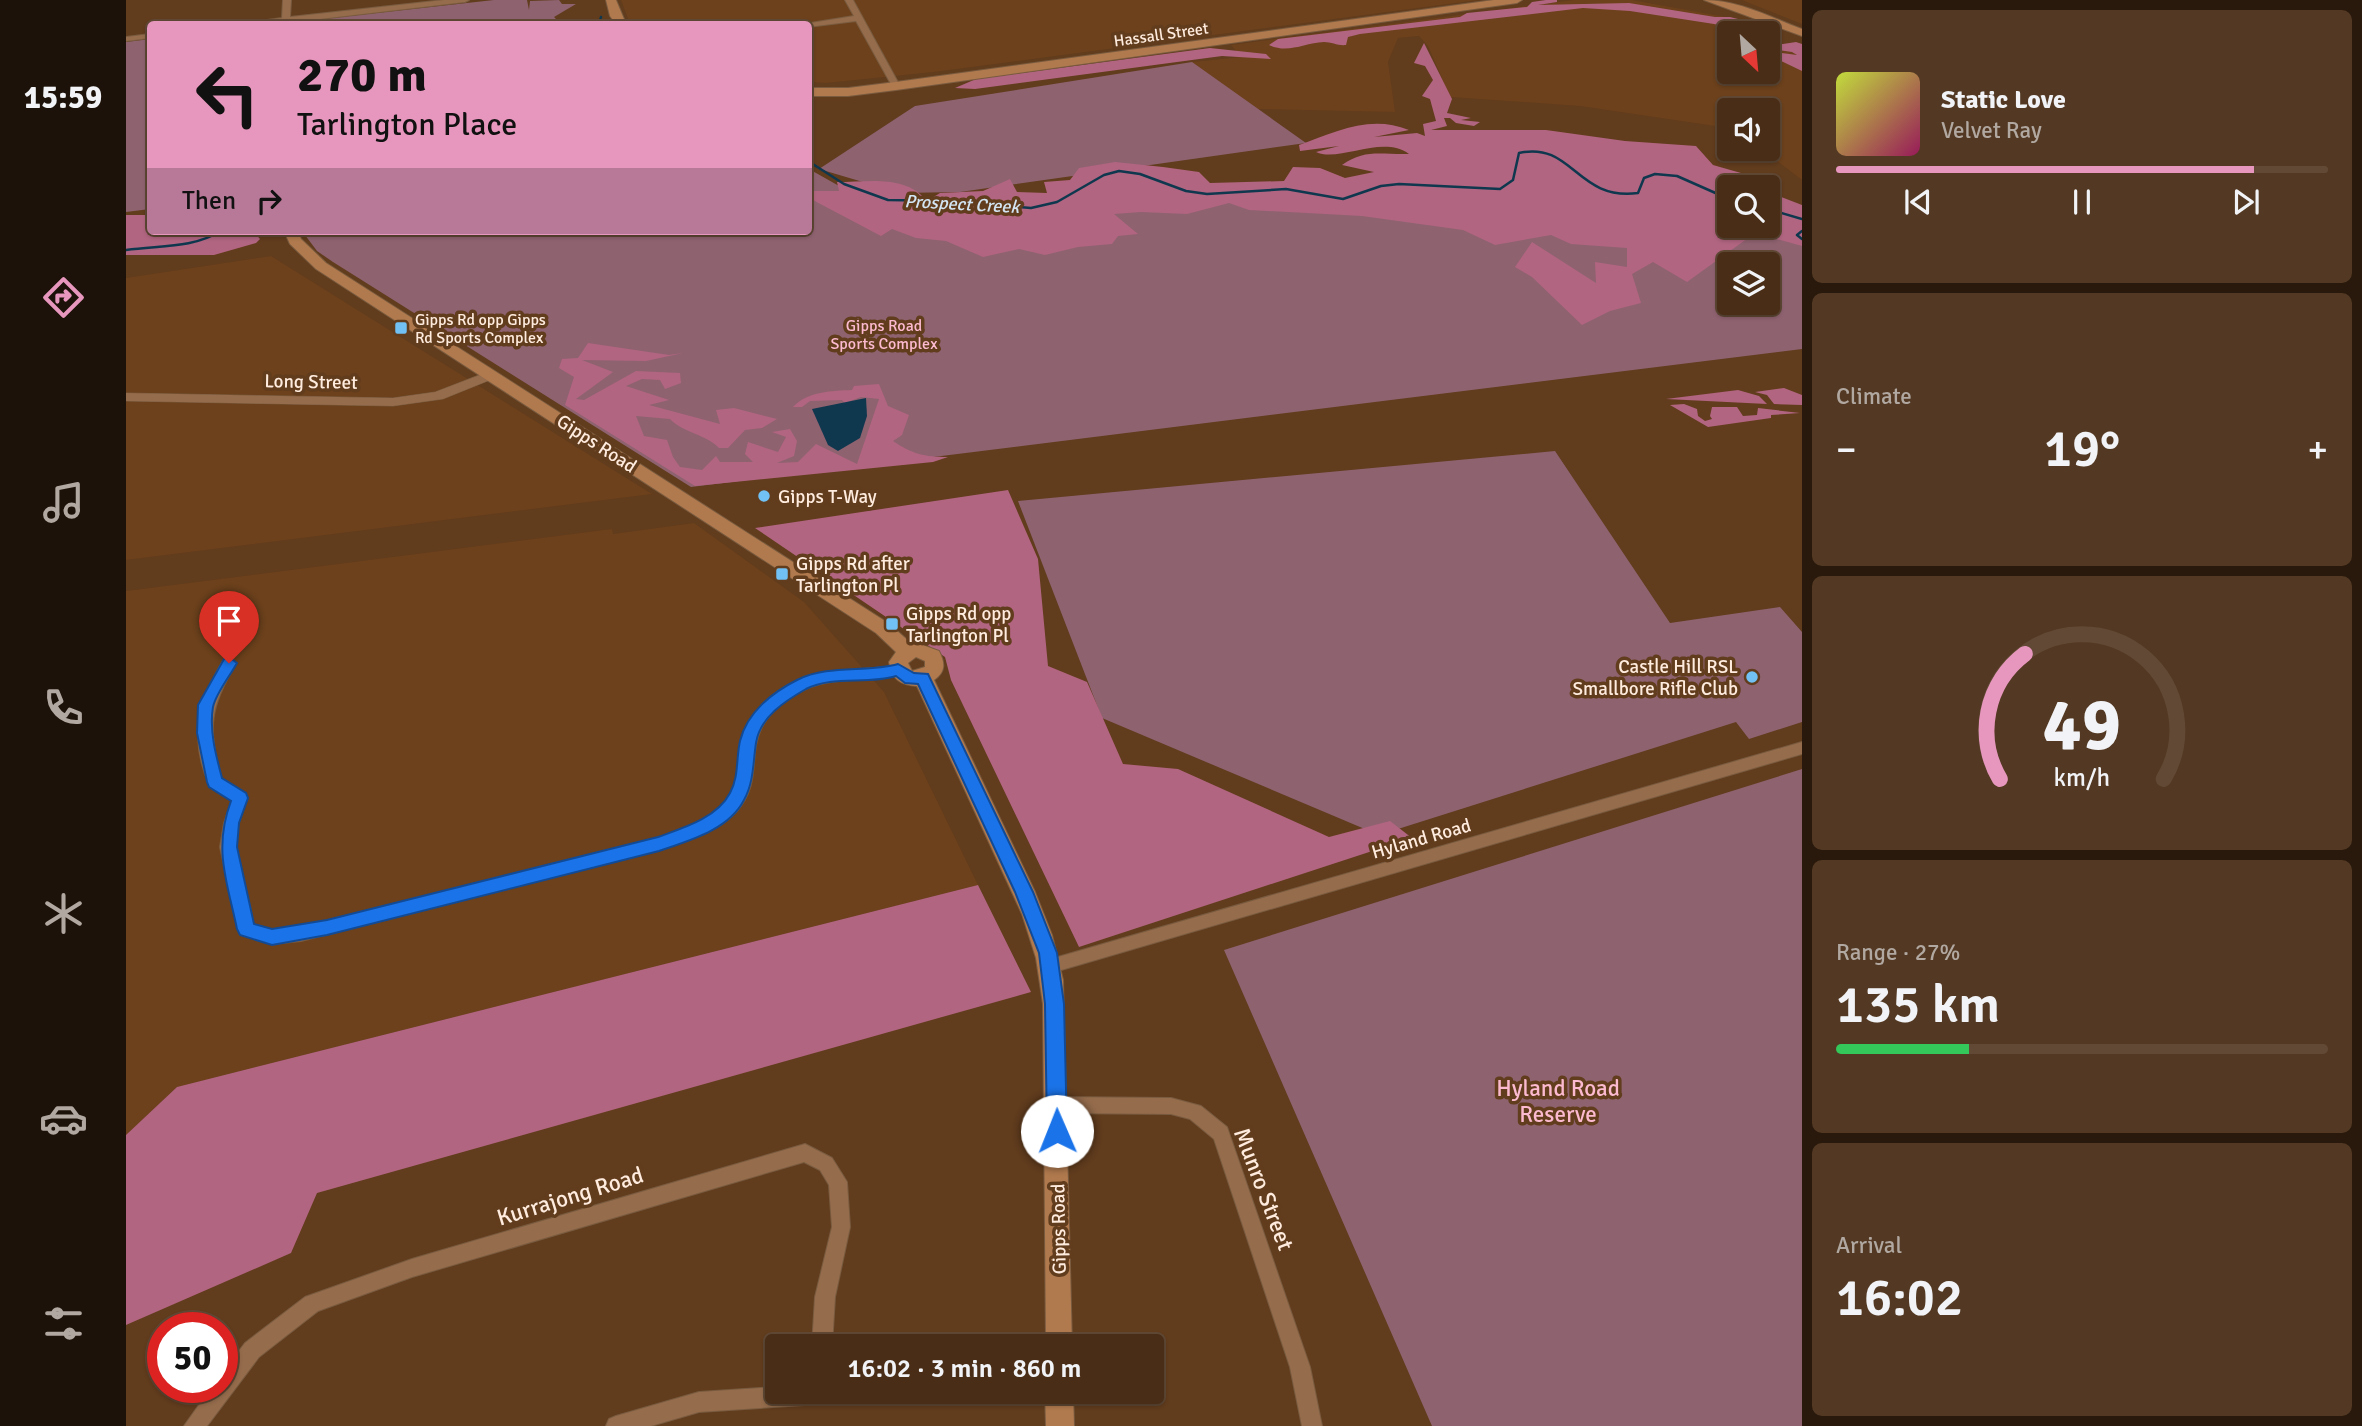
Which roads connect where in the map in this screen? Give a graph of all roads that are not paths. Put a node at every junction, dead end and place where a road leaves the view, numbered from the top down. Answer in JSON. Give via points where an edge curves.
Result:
{"nodes":[{"id":1,"x":287,"y":0,"type":"edge"},
{"id":2,"x":465,"y":0,"type":"edge"},
{"id":3,"x":611,"y":0,"type":"edge"},
{"id":4,"x":849,"y":0,"type":"edge"},
{"id":5,"x":1517,"y":0,"type":"edge"},
{"id":6,"x":1709,"y":0,"type":"edge"},
{"id":7,"x":859,"y":18,"type":"junction"},
{"id":8,"x":286,"y":20,"type":"junction"},
{"id":9,"x":277,"y":21,"type":"edge"},
{"id":10,"x":616,"y":21,"type":"edge"},
{"id":11,"x":812,"y":24,"type":"edge"},
{"id":12,"x":1802,"y":33,"type":"edge"},
{"id":13,"x":147,"y":36,"type":"edge"},
{"id":14,"x":126,"y":39,"type":"edge"},
{"id":15,"x":897,"y":86,"type":"junction"},
{"id":16,"x":812,"y":92,"type":"edge"},
{"id":17,"x":293,"y":235,"type":"edge"},
{"id":18,"x":490,"y":375,"type":"junction"},
{"id":19,"x":126,"y":397,"type":"edge"},
{"id":20,"x":671,"y":491,"type":"joint"},
{"id":21,"x":688,"y":503,"type":"joint"},
{"id":22,"x":908,"y":652,"type":"junction"},
{"id":23,"x":229,"y":663,"type":"dead end"},
{"id":24,"x":898,"y":670,"type":"junction"},
{"id":25,"x":923,"y":678,"type":"junction"},
{"id":26,"x":1802,"y":748,"type":"edge"},
{"id":27,"x":1051,"y":966,"type":"junction"},
{"id":28,"x":1056,"y":1105,"type":"junction"},
{"id":29,"x":823,"y":1334,"type":"edge"},
{"id":30,"x":1059,"y":1334,"type":"edge"},
{"id":31,"x":765,"y":1397,"type":"edge"},
{"id":32,"x":1059,"y":1404,"type":"edge"},
{"id":33,"x":194,"y":1426,"type":"edge"},
{"id":34,"x":616,"y":1426,"type":"edge"},
{"id":35,"x":1060,"y":1426,"type":"edge"},
{"id":36,"x":1312,"y":1426,"type":"edge"}],
"edges":[{"from":1,"to":8,"type":"street"},
{"from":2,"to":8,"type":"street"},
{"from":3,"to":10,"type":"main road"},
{"from":4,"to":7,"type":"street"},
{"from":5,"to":15,"type":"main road","name":"Hassall Street"},
{"from":6,"to":12,"type":"main road"},
{"from":7,"to":11,"type":"street"},
{"from":7,"to":15,"type":"street"},
{"from":8,"to":9,"type":"street"},
{"from":13,"to":14,"type":"street"},
{"from":15,"to":16,"type":"main road","name":"Hassall Street"},
{"from":17,"to":18,"type":"main road","name":"Gipps Road","via":[[321,266]]},
{"from":18,"to":19,"type":"street","name":"Long Street","via":[[438,396],[393,402]]},
{"from":18,"to":20,"type":"main road","name":"Gipps Road"},
{"from":20,"to":21,"type":"main road","name":"Gipps Road"},
{"from":21,"to":22,"type":"main road","name":"Gipps Road","via":[[882,628]]},
{"from":22,"to":24,"type":"main road","via":[[900,657]]},
{"from":22,"to":25,"type":"main road","via":[[932,656],[934,670]]},
{"from":23,"to":24,"type":"street","via":[[205,705],[209,760],[215,782],[240,798],[228,847],[246,929],[272,937],[327,928],[659,844],[694,831],[718,818],[737,798],[746,772],[749,739],[760,716],[778,699],[804,683],[826,677]]},
{"from":24,"to":25,"type":"main road","via":[[911,679]]},
{"from":25,"to":27,"type":"main road","name":"Gipps Road","via":[[1024,892]]},
{"from":26,"to":27,"type":"street","name":"Hyland Road"},
{"from":27,"to":28,"type":"main road","name":"Gipps Road"},
{"from":28,"to":30,"type":"main road","name":"Gipps Road"},
{"from":28,"to":36,"type":"street","name":"Munro Street","via":[[1171,1106],[1195,1112],[1222,1133],[1300,1367]]},
{"from":29,"to":33,"type":"street","name":"Kurrajong Road","via":[[825,1297],[841,1227],[838,1181],[826,1164],[805,1153],[412,1268],[312,1304],[252,1350]]},
{"from":31,"to":34,"type":"street","via":[[699,1402]]},
{"from":32,"to":35,"type":"main road"}]}
